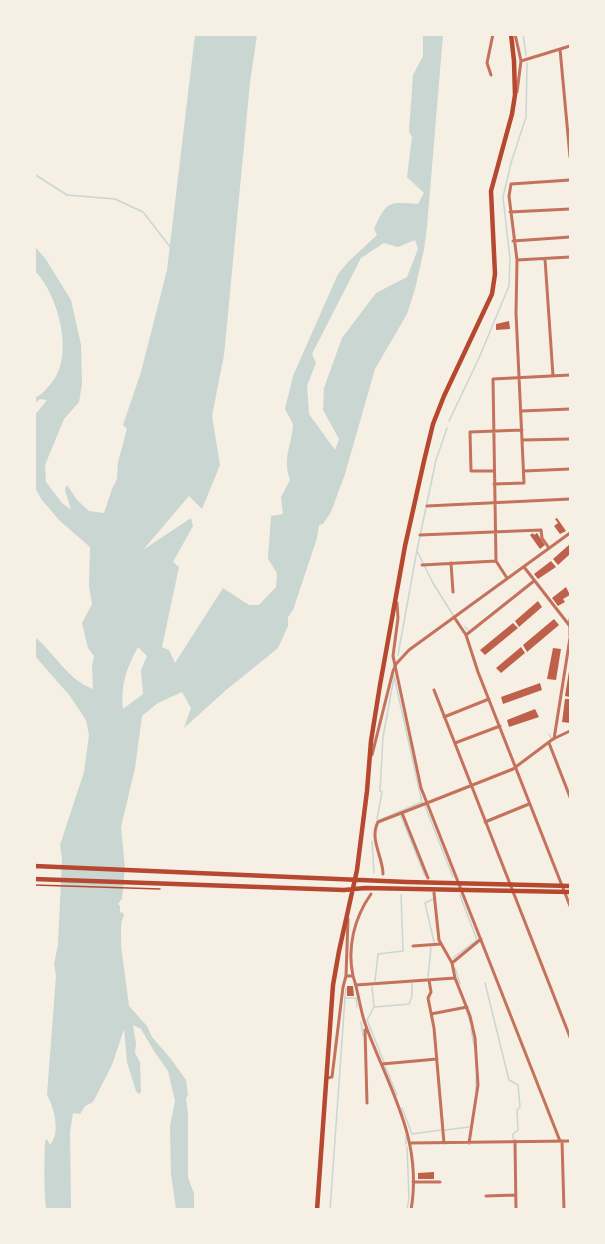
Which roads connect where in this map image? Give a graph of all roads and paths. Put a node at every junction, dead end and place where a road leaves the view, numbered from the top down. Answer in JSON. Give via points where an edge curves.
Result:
{"nodes":[{"id":1,"x":493,"y":34,"type":"edge"},
{"id":2,"x":513,"y":34,"type":"edge"},
{"id":3,"x":570,"y":45,"type":"edge"},
{"id":4,"x":560,"y":49,"type":"junction"},
{"id":5,"x":521,"y":61,"type":"junction"},
{"id":6,"x":491,"y":75,"type":"dead end"},
{"id":7,"x":512,"y":114,"type":"junction"},
{"id":8,"x":570,"y":157,"type":"edge"},
{"id":9,"x":570,"y":180,"type":"edge"},
{"id":10,"x":570,"y":209,"type":"edge"},
{"id":11,"x":510,"y":212,"type":"junction"},
{"id":12,"x":570,"y":237,"type":"edge"},
{"id":13,"x":513,"y":242,"type":"junction"},
{"id":14,"x":570,"y":257,"type":"edge"},
{"id":15,"x":545,"y":259,"type":"junction"},
{"id":16,"x":517,"y":260,"type":"junction"},
{"id":17,"x":570,"y":375,"type":"edge"},
{"id":18,"x":552,"y":376,"type":"junction"},
{"id":19,"x":520,"y":377,"type":"junction"},
{"id":20,"x":570,"y":409,"type":"edge"},
{"id":21,"x":522,"y":411,"type":"junction"},
{"id":22,"x":493,"y":430,"type":"junction"},
{"id":23,"x":523,"y":430,"type":"junction"},
{"id":24,"x":570,"y":439,"type":"edge"},
{"id":25,"x":523,"y":440,"type":"junction"},
{"id":26,"x":570,"y":469,"type":"edge"},
{"id":27,"x":494,"y":471,"type":"junction"},
{"id":28,"x":524,"y":471,"type":"junction"},
{"id":29,"x":494,"y":484,"type":"junction"},
{"id":30,"x":570,"y":499,"type":"edge"},
{"id":31,"x":494,"y":502,"type":"junction"},
{"id":32,"x":427,"y":506,"type":"dead end"},
{"id":33,"x":496,"y":532,"type":"junction"},
{"id":34,"x":570,"y":533,"type":"edge"},
{"id":35,"x":420,"y":535,"type":"dead end"},
{"id":36,"x":549,"y":548,"type":"junction"},
{"id":37,"x":496,"y":561,"type":"junction"},
{"id":38,"x":451,"y":563,"type":"junction"},
{"id":39,"x":422,"y":565,"type":"dead end"},
{"id":40,"x":524,"y":567,"type":"junction"},
{"id":41,"x":507,"y":578,"type":"junction"},
{"id":42,"x":534,"y":581,"type":"junction"},
{"id":43,"x":453,"y":592,"type":"dead end"},
{"id":44,"x":396,"y":594,"type":"junction"},
{"id":45,"x":454,"y":617,"type":"junction"},
{"id":46,"x":570,"y":620,"type":"edge"},
{"id":47,"x":569,"y":625,"type":"edge"},
{"id":48,"x":466,"y":635,"type":"junction"},
{"id":49,"x":570,"y":637,"type":"edge"},
{"id":50,"x":570,"y":651,"type":"edge"},
{"id":51,"x":396,"y":664,"type":"junction"},
{"id":52,"x":434,"y":690,"type":"dead end"},
{"id":53,"x":489,"y":699,"type":"junction"},
{"id":54,"x":444,"y":717,"type":"junction"},
{"id":55,"x":500,"y":726,"type":"junction"},
{"id":56,"x":570,"y":730,"type":"edge"},
{"id":57,"x":554,"y":739,"type":"junction"},
{"id":58,"x":549,"y":742,"type":"junction"},
{"id":59,"x":455,"y":743,"type":"junction"},
{"id":60,"x":370,"y":763,"type":"junction"},
{"id":61,"x":515,"y":766,"type":"junction"},
{"id":62,"x":471,"y":785,"type":"junction"},
{"id":63,"x":570,"y":797,"type":"edge"},
{"id":64,"x":427,"y":803,"type":"junction"},
{"id":65,"x":530,"y":804,"type":"junction"},
{"id":66,"x":402,"y":813,"type":"junction"},
{"id":67,"x":485,"y":822,"type":"junction"},
{"id":68,"x":34,"y":866,"type":"edge"},
{"id":69,"x":383,"y":874,"type":"dead end"},
{"id":70,"x":428,"y":878,"type":"dead end"},
{"id":71,"x":34,"y":879,"type":"edge"},
{"id":72,"x":356,"y":879,"type":"junction"},
{"id":73,"x":458,"y":883,"type":"junction"},
{"id":74,"x":510,"y":885,"type":"junction"},
{"id":75,"x":562,"y":885,"type":"junction"},
{"id":76,"x":570,"y":885,"type":"edge"},
{"id":77,"x":353,"y":889,"type":"junction"},
{"id":78,"x":461,"y":890,"type":"junction"},
{"id":79,"x":512,"y":891,"type":"junction"},
{"id":80,"x":568,"y":892,"type":"edge"},
{"id":81,"x":434,"y":893,"type":"dead end"},
{"id":82,"x":371,"y":894,"type":"dead end"},
{"id":83,"x":570,"y":906,"type":"edge"},
{"id":84,"x":349,"y":907,"type":"junction"},
{"id":85,"x":481,"y":939,"type":"junction"},
{"id":86,"x":441,"y":944,"type":"junction"},
{"id":87,"x":412,"y":946,"type":"dead end"},
{"id":88,"x":452,"y":963,"type":"junction"},
{"id":89,"x":346,"y":976,"type":"junction"},
{"id":90,"x":353,"y":976,"type":"junction"},
{"id":91,"x":454,"y":978,"type":"junction"},
{"id":92,"x":429,"y":980,"type":"junction"},
{"id":93,"x":356,"y":985,"type":"junction"},
{"id":94,"x":467,"y":1007,"type":"junction"},
{"id":95,"x":431,"y":1014,"type":"junction"},
{"id":96,"x":366,"y":1026,"type":"junction"},
{"id":97,"x":570,"y":1037,"type":"edge"},
{"id":98,"x":436,"y":1059,"type":"junction"},
{"id":99,"x":381,"y":1064,"type":"junction"},
{"id":100,"x":326,"y":1078,"type":"junction"},
{"id":101,"x":367,"y":1103,"type":"dead end"},
{"id":102,"x":561,"y":1141,"type":"junction"},
{"id":103,"x":570,"y":1141,"type":"edge"},
{"id":104,"x":515,"y":1142,"type":"junction"},
{"id":105,"x":411,"y":1143,"type":"junction"},
{"id":106,"x":444,"y":1143,"type":"junction"},
{"id":107,"x":469,"y":1143,"type":"junction"},
{"id":108,"x":413,"y":1182,"type":"junction"},
{"id":109,"x":440,"y":1182,"type":"dead end"},
{"id":110,"x":515,"y":1195,"type":"junction"},
{"id":111,"x":486,"y":1196,"type":"dead end"},
{"id":112,"x":317,"y":1209,"type":"edge"},
{"id":113,"x":411,"y":1209,"type":"edge"},
{"id":114,"x":516,"y":1209,"type":"edge"},
{"id":115,"x":564,"y":1209,"type":"edge"}],
"edges":[{"from":1,"to":6,"type":"street","via":[[488,63]]},
{"from":2,"to":5,"type":"street"},
{"from":2,"to":7,"type":"main road"},
{"from":3,"to":4,"type":"street"},
{"from":4,"to":5,"type":"street"},
{"from":4,"to":8,"type":"street"},
{"from":5,"to":7,"type":"street"},
{"from":7,"to":44,"type":"main road","via":[[491,191],[495,274],[492,294],[433,424]]},
{"from":9,"to":11,"type":"street","via":[[511,184]]},
{"from":10,"to":11,"type":"street"},
{"from":11,"to":13,"type":"street"},
{"from":12,"to":13,"type":"street"},
{"from":13,"to":16,"type":"street"},
{"from":14,"to":15,"type":"street"},
{"from":15,"to":16,"type":"street"},
{"from":15,"to":18,"type":"street"},
{"from":16,"to":19,"type":"street"},
{"from":17,"to":18,"type":"street"},
{"from":18,"to":19,"type":"street"},
{"from":19,"to":21,"type":"street"},
{"from":19,"to":22,"type":"street","via":[[493,378]]},
{"from":20,"to":21,"type":"street"},
{"from":21,"to":23,"type":"street"},
{"from":22,"to":23,"type":"street"},
{"from":22,"to":27,"type":"street"},
{"from":22,"to":27,"type":"street","via":[[470,432],[471,471]]},
{"from":23,"to":25,"type":"street"},
{"from":24,"to":25,"type":"street"},
{"from":25,"to":28,"type":"street"},
{"from":26,"to":28,"type":"street"},
{"from":27,"to":29,"type":"street"},
{"from":28,"to":29,"type":"street","via":[[524,483]]},
{"from":29,"to":31,"type":"street"},
{"from":30,"to":31,"type":"street"},
{"from":31,"to":32,"type":"street"},
{"from":31,"to":33,"type":"street"},
{"from":33,"to":35,"type":"street"},
{"from":33,"to":36,"type":"street","via":[[541,530]]},
{"from":33,"to":37,"type":"street"},
{"from":34,"to":36,"type":"street"},
{"from":36,"to":40,"type":"street"},
{"from":37,"to":38,"type":"street"},
{"from":37,"to":41,"type":"street"},
{"from":38,"to":39,"type":"street"},
{"from":38,"to":43,"type":"street"},
{"from":40,"to":41,"type":"street"},
{"from":40,"to":42,"type":"street"},
{"from":41,"to":45,"type":"street"},
{"from":42,"to":47,"type":"street"},
{"from":42,"to":48,"type":"street"},
{"from":44,"to":51,"type":"street"},
{"from":44,"to":60,"type":"main road"},
{"from":45,"to":48,"type":"street"},
{"from":45,"to":51,"type":"street"},
{"from":46,"to":47,"type":"street"},
{"from":47,"to":49,"type":"street"},
{"from":48,"to":53,"type":"street"},
{"from":49,"to":50,"type":"street"},
{"from":50,"to":57,"type":"street"},
{"from":51,"to":60,"type":"street"},
{"from":51,"to":64,"type":"street"},
{"from":52,"to":54,"type":"street"},
{"from":53,"to":54,"type":"street"},
{"from":53,"to":55,"type":"street"},
{"from":54,"to":59,"type":"street"},
{"from":55,"to":59,"type":"street"},
{"from":55,"to":61,"type":"street"},
{"from":56,"to":57,"type":"street"},
{"from":57,"to":58,"type":"street"},
{"from":58,"to":61,"type":"street"},
{"from":58,"to":63,"type":"street"},
{"from":59,"to":62,"type":"street"},
{"from":60,"to":72,"type":"main road"},
{"from":61,"to":62,"type":"street"},
{"from":61,"to":65,"type":"street"},
{"from":62,"to":64,"type":"street"},
{"from":62,"to":67,"type":"street"},
{"from":64,"to":66,"type":"street"},
{"from":64,"to":73,"type":"street"},
{"from":65,"to":67,"type":"street"},
{"from":65,"to":75,"type":"street"},
{"from":66,"to":69,"type":"street","via":[[375,826]]},
{"from":66,"to":70,"type":"street"},
{"from":67,"to":74,"type":"street"},
{"from":68,"to":72,"type":"main road"},
{"from":71,"to":77,"type":"main road"},
{"from":72,"to":73,"type":"main road"},
{"from":72,"to":77,"type":"main road"},
{"from":73,"to":74,"type":"main road"},
{"from":73,"to":78,"type":"street"},
{"from":74,"to":75,"type":"main road"},
{"from":74,"to":79,"type":"street"},
{"from":75,"to":76,"type":"main road"},
{"from":75,"to":80,"type":"street"},
{"from":77,"to":78,"type":"main road"},
{"from":77,"to":84,"type":"main road"},
{"from":78,"to":79,"type":"main road"},
{"from":78,"to":85,"type":"street"},
{"from":79,"to":80,"type":"main road"},
{"from":79,"to":97,"type":"street"},
{"from":80,"to":83,"type":"street"},
{"from":81,"to":86,"type":"street"},
{"from":82,"to":90,"type":"street","via":[[353,933]]},
{"from":84,"to":89,"type":"street"},
{"from":84,"to":100,"type":"main road","via":[[333,985]]},
{"from":85,"to":88,"type":"street"},
{"from":85,"to":102,"type":"street"},
{"from":86,"to":87,"type":"street"},
{"from":86,"to":88,"type":"street"},
{"from":88,"to":91,"type":"street"},
{"from":89,"to":90,"type":"street"},
{"from":89,"to":100,"type":"street","via":[[332,1077]]},
{"from":90,"to":93,"type":"street"},
{"from":91,"to":92,"type":"street"},
{"from":91,"to":94,"type":"street"},
{"from":92,"to":93,"type":"street"},
{"from":92,"to":95,"type":"street"},
{"from":93,"to":96,"type":"street"},
{"from":94,"to":95,"type":"street"},
{"from":94,"to":107,"type":"street","via":[[478,1068],[477,1104]]},
{"from":95,"to":98,"type":"street"},
{"from":96,"to":99,"type":"street"},
{"from":96,"to":101,"type":"street"},
{"from":98,"to":99,"type":"street"},
{"from":98,"to":106,"type":"street"},
{"from":99,"to":105,"type":"street"},
{"from":100,"to":112,"type":"main road"},
{"from":102,"to":103,"type":"street"},
{"from":102,"to":104,"type":"street"},
{"from":102,"to":115,"type":"street"},
{"from":104,"to":107,"type":"street"},
{"from":104,"to":110,"type":"street"},
{"from":105,"to":106,"type":"street"},
{"from":105,"to":108,"type":"street"},
{"from":106,"to":107,"type":"street"},
{"from":108,"to":109,"type":"street"},
{"from":108,"to":113,"type":"street"},
{"from":110,"to":111,"type":"street"},
{"from":110,"to":114,"type":"street"}]}
